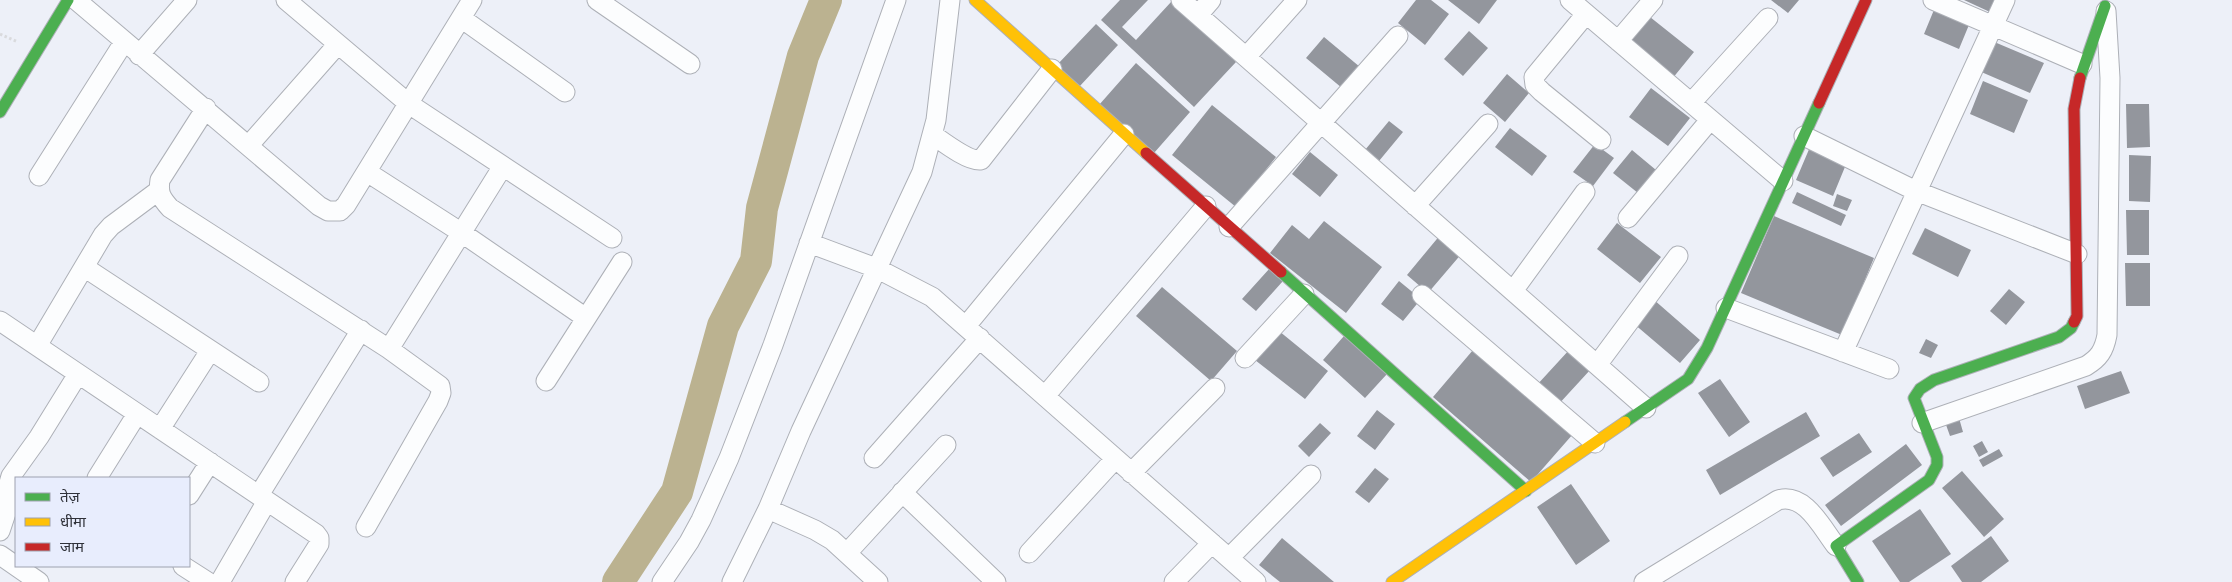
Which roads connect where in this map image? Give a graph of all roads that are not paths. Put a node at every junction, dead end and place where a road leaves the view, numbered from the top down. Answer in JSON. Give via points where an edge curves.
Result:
{"nodes":[{"id":1,"x":68,"y":0,"type":"edge"},
{"id":2,"x":76,"y":0,"type":"edge"},
{"id":3,"x":187,"y":0,"type":"edge"},
{"id":4,"x":286,"y":0,"type":"edge"},
{"id":5,"x":472,"y":0,"type":"edge"},
{"id":6,"x":597,"y":0,"type":"edge"},
{"id":7,"x":896,"y":0,"type":"edge"},
{"id":8,"x":950,"y":0,"type":"edge"},
{"id":9,"x":975,"y":0,"type":"edge"},
{"id":10,"x":1180,"y":0,"type":"edge"},
{"id":11,"x":1211,"y":0,"type":"edge"},
{"id":12,"x":1297,"y":0,"type":"edge"},
{"id":13,"x":1570,"y":0,"type":"edge"},
{"id":14,"x":1653,"y":0,"type":"edge"},
{"id":15,"x":1866,"y":0,"type":"edge"},
{"id":16,"x":1933,"y":0,"type":"edge"},
{"id":17,"x":2005,"y":0,"type":"edge"},
{"id":18,"x":2106,"y":3,"type":"edge"},
{"id":19,"x":1586,"y":14,"type":"junction"},
{"id":20,"x":1198,"y":15,"type":"junction"},
{"id":21,"x":462,"y":18,"type":"junction"},
{"id":22,"x":1768,"y":18,"type":"dead end"},
{"id":23,"x":1992,"y":26,"type":"junction"},
{"id":24,"x":1398,"y":36,"type":"dead end"},
{"id":25,"x":1618,"y":41,"type":"junction"},
{"id":26,"x":124,"y":42,"type":"junction"},
{"id":27,"x":338,"y":44,"type":"junction"},
{"id":28,"x":138,"y":55,"type":"junction"},
{"id":29,"x":1246,"y":57,"type":"junction"},
{"id":30,"x":690,"y":64,"type":"dead end"},
{"id":31,"x":2082,"y":64,"type":"junction"},
{"id":32,"x":1052,"y":69,"type":"junction"},
{"id":33,"x":565,"y":92,"type":"dead end"},
{"id":34,"x":1691,"y":103,"type":"junction"},
{"id":35,"x":409,"y":104,"type":"junction"},
{"id":36,"x":206,"y":108,"type":"junction"},
{"id":37,"x":0,"y":112,"type":"edge"},
{"id":38,"x":1710,"y":120,"type":"junction"},
{"id":39,"x":1320,"y":122,"type":"junction"},
{"id":40,"x":1488,"y":124,"type":"dead end"},
{"id":41,"x":1124,"y":134,"type":"junction"},
{"id":42,"x":933,"y":135,"type":"junction"},
{"id":43,"x":1804,"y":136,"type":"junction"},
{"id":44,"x":1601,"y":140,"type":"dead end"},
{"id":45,"x":249,"y":145,"type":"junction"},
{"id":46,"x":503,"y":166,"type":"junction"},
{"id":47,"x":367,"y":172,"type":"junction"},
{"id":48,"x":39,"y":176,"type":"dead end"},
{"id":49,"x":1783,"y":181,"type":"junction"},
{"id":50,"x":158,"y":191,"type":"junction"},
{"id":51,"x":1916,"y":191,"type":"junction"},
{"id":52,"x":1585,"y":192,"type":"dead end"},
{"id":53,"x":1206,"y":206,"type":"junction"},
{"id":54,"x":1415,"y":206,"type":"junction"},
{"id":55,"x":1628,"y":218,"type":"dead end"},
{"id":56,"x":1229,"y":227,"type":"junction"},
{"id":57,"x":462,"y":233,"type":"junction"},
{"id":58,"x":612,"y":238,"type":"dead end"},
{"id":59,"x":810,"y":242,"type":"junction"},
{"id":60,"x":2077,"y":254,"type":"junction"},
{"id":61,"x":1678,"y":256,"type":"dead end"},
{"id":62,"x":622,"y":262,"type":"dead end"},
{"id":63,"x":84,"y":267,"type":"junction"},
{"id":64,"x":876,"y":268,"type":"junction"},
{"id":65,"x":1513,"y":291,"type":"junction"},
{"id":66,"x":1304,"y":294,"type":"junction"},
{"id":67,"x":1422,"y":294,"type":"dead end"},
{"id":68,"x":1726,"y":308,"type":"junction"},
{"id":69,"x":586,"y":318,"type":"junction"},
{"id":70,"x":0,"y":321,"type":"edge"},
{"id":71,"x":361,"y":330,"type":"junction"},
{"id":72,"x":973,"y":332,"type":"junction"},
{"id":73,"x":37,"y":346,"type":"junction"},
{"id":74,"x":389,"y":349,"type":"junction"},
{"id":75,"x":210,"y":350,"type":"junction"},
{"id":76,"x":1843,"y":352,"type":"junction"},
{"id":77,"x":1245,"y":358,"type":"dead end"},
{"id":78,"x":1596,"y":365,"type":"junction"},
{"id":79,"x":1889,"y":369,"type":"dead end"},
{"id":80,"x":78,"y":374,"type":"junction"},
{"id":81,"x":546,"y":381,"type":"dead end"},
{"id":82,"x":259,"y":382,"type":"dead end"},
{"id":83,"x":1216,"y":388,"type":"dead end"},
{"id":84,"x":1046,"y":396,"type":"junction"},
{"id":85,"x":1646,"y":408,"type":"junction"},
{"id":86,"x":137,"y":414,"type":"junction"},
{"id":87,"x":1922,"y":423,"type":"junction"},
{"id":88,"x":160,"y":429,"type":"junction"},
{"id":89,"x":1595,"y":443,"type":"junction"},
{"id":90,"x":946,"y":445,"type":"dead end"},
{"id":91,"x":874,"y":458,"type":"dead end"},
{"id":92,"x":1115,"y":459,"type":"junction"},
{"id":93,"x":210,"y":462,"type":"junction"},
{"id":94,"x":1131,"y":473,"type":"junction"},
{"id":95,"x":1311,"y":475,"type":"dead end"},
{"id":96,"x":98,"y":477,"type":"edge"},
{"id":97,"x":1526,"y":491,"type":"junction"},
{"id":98,"x":902,"y":492,"type":"junction"},
{"id":99,"x":190,"y":493,"type":"edge"},
{"id":100,"x":263,"y":498,"type":"junction"},
{"id":101,"x":768,"y":509,"type":"junction"},
{"id":102,"x":366,"y":527,"type":"dead end"},
{"id":103,"x":0,"y":531,"type":"edge"},
{"id":104,"x":1212,"y":543,"type":"junction"},
{"id":105,"x":1836,"y":546,"type":"junction"},
{"id":106,"x":847,"y":553,"type":"junction"},
{"id":107,"x":1030,"y":553,"type":"dead end"},
{"id":108,"x":0,"y":556,"type":"edge"},
{"id":109,"x":1229,"y":558,"type":"junction"},
{"id":110,"x":15,"y":566,"type":"edge"},
{"id":111,"x":16,"y":567,"type":"edge"},
{"id":112,"x":185,"y":567,"type":"edge"},
{"id":113,"x":39,"y":582,"type":"edge"},
{"id":114,"x":208,"y":582,"type":"edge"},
{"id":115,"x":220,"y":582,"type":"edge"},
{"id":116,"x":295,"y":582,"type":"edge"},
{"id":117,"x":662,"y":582,"type":"edge"},
{"id":118,"x":732,"y":582,"type":"edge"},
{"id":119,"x":878,"y":582,"type":"edge"},
{"id":120,"x":996,"y":582,"type":"edge"},
{"id":121,"x":1174,"y":582,"type":"edge"},
{"id":122,"x":1256,"y":582,"type":"edge"},
{"id":123,"x":1392,"y":582,"type":"edge"},
{"id":124,"x":1644,"y":582,"type":"edge"},
{"id":125,"x":1858,"y":582,"type":"edge"}],
"edges":[{"from":1,"to":37,"type":"street"},
{"from":2,"to":26,"type":"street"},
{"from":3,"to":28,"type":"street"},
{"from":4,"to":27,"type":"street"},
{"from":5,"to":21,"type":"street"},
{"from":6,"to":30,"type":"street"},
{"from":7,"to":59,"type":"street"},
{"from":8,"to":42,"type":"street"},
{"from":9,"to":32,"type":"street"},
{"from":10,"to":20,"type":"street"},
{"from":11,"to":20,"type":"street"},
{"from":12,"to":29,"type":"street"},
{"from":13,"to":19,"type":"street"},
{"from":14,"to":25,"type":"street"},
{"from":15,"to":43,"type":"street"},
{"from":16,"to":23,"type":"street"},
{"from":17,"to":23,"type":"street"},
{"from":18,"to":31,"type":"street"},
{"from":18,"to":87,"type":"street","via":[[2110,78],[2105,348],[2097,360],[2086,366]]},
{"from":19,"to":25,"type":"street"},
{"from":19,"to":44,"type":"street","via":[[1534,77],[1535,85],[1542,92]]},
{"from":20,"to":29,"type":"street"},
{"from":21,"to":33,"type":"street"},
{"from":21,"to":35,"type":"street"},
{"from":22,"to":34,"type":"street"},
{"from":23,"to":31,"type":"street"},
{"from":23,"to":51,"type":"street"},
{"from":24,"to":39,"type":"street"},
{"from":25,"to":34,"type":"street"},
{"from":26,"to":28,"type":"street"},
{"from":26,"to":48,"type":"street"},
{"from":27,"to":35,"type":"street"},
{"from":27,"to":45,"type":"street"},
{"from":28,"to":36,"type":"street"},
{"from":29,"to":39,"type":"street"},
{"from":31,"to":60,"type":"street","via":[[2074,109]]},
{"from":32,"to":41,"type":"street"},
{"from":32,"to":42,"type":"street","via":[[981,160],[966,156]]},
{"from":34,"to":38,"type":"street"},
{"from":35,"to":46,"type":"street"},
{"from":35,"to":47,"type":"street"},
{"from":36,"to":45,"type":"street"},
{"from":36,"to":50,"type":"street","via":[[160,180]]},
{"from":38,"to":49,"type":"street"},
{"from":38,"to":55,"type":"street"},
{"from":39,"to":54,"type":"street"},
{"from":39,"to":56,"type":"street"},
{"from":40,"to":54,"type":"street"},
{"from":41,"to":53,"type":"street"},
{"from":41,"to":72,"type":"street"},
{"from":42,"to":64,"type":"street","via":[[922,172]]},
{"from":43,"to":49,"type":"street"},
{"from":43,"to":51,"type":"street"},
{"from":45,"to":47,"type":"street","via":[[328,211],[340,211],[346,205]]},
{"from":46,"to":57,"type":"street"},
{"from":46,"to":58,"type":"street"},
{"from":47,"to":57,"type":"street"},
{"from":49,"to":68,"type":"street"},
{"from":50,"to":63,"type":"street","via":[[111,226]]},
{"from":50,"to":71,"type":"street","via":[[170,208]]},
{"from":51,"to":60,"type":"street"},
{"from":51,"to":76,"type":"street"},
{"from":52,"to":65,"type":"street"},
{"from":53,"to":56,"type":"street"},
{"from":53,"to":84,"type":"street"},
{"from":54,"to":65,"type":"street"},
{"from":56,"to":66,"type":"street"},
{"from":57,"to":69,"type":"street"},
{"from":57,"to":74,"type":"street"},
{"from":59,"to":64,"type":"street"},
{"from":59,"to":117,"type":"street","via":[[715,492],[689,542]]},
{"from":60,"to":87,"type":"street","via":[[2077,316],[2072,328],[2059,337],[1934,380],[1920,389],[1914,398]]},
{"from":61,"to":78,"type":"street"},
{"from":62,"to":69,"type":"street"},
{"from":63,"to":73,"type":"street"},
{"from":63,"to":75,"type":"street"},
{"from":64,"to":72,"type":"street","via":[[932,297]]},
{"from":64,"to":101,"type":"street"},
{"from":65,"to":78,"type":"street"},
{"from":66,"to":77,"type":"street"},
{"from":66,"to":97,"type":"street"},
{"from":67,"to":89,"type":"street"},
{"from":68,"to":76,"type":"street"},
{"from":68,"to":85,"type":"street","via":[[1699,364],[1688,379]]},
{"from":69,"to":81,"type":"street"},
{"from":70,"to":73,"type":"street"},
{"from":71,"to":74,"type":"street"},
{"from":71,"to":100,"type":"street"},
{"from":72,"to":84,"type":"street"},
{"from":72,"to":91,"type":"street"},
{"from":73,"to":80,"type":"street"},
{"from":74,"to":102,"type":"street","via":[[435,381],[442,393]]},
{"from":75,"to":82,"type":"street"},
{"from":75,"to":88,"type":"street"},
{"from":76,"to":79,"type":"street"},
{"from":78,"to":85,"type":"street"},
{"from":80,"to":86,"type":"street"},
{"from":80,"to":103,"type":"street","via":[[11,476],[7,490],[8,507]]},
{"from":83,"to":94,"type":"street"},
{"from":84,"to":92,"type":"street"},
{"from":85,"to":89,"type":"street"},
{"from":86,"to":88,"type":"street"},
{"from":86,"to":96,"type":"street"},
{"from":87,"to":105,"type":"street","via":[[1937,455],[1934,473],[1929,480]]},
{"from":88,"to":93,"type":"street"},
{"from":89,"to":97,"type":"street"},
{"from":90,"to":98,"type":"street"},
{"from":92,"to":94,"type":"street"},
{"from":92,"to":107,"type":"street"},
{"from":93,"to":99,"type":"street"},
{"from":93,"to":100,"type":"street"},
{"from":94,"to":104,"type":"street"},
{"from":95,"to":109,"type":"street"},
{"from":97,"to":123,"type":"street"},
{"from":98,"to":106,"type":"street"},
{"from":98,"to":120,"type":"street"},
{"from":100,"to":115,"type":"street"},
{"from":100,"to":116,"type":"street","via":[[319,538],[319,544]]},
{"from":101,"to":106,"type":"street","via":[[815,530]]},
{"from":101,"to":118,"type":"street"},
{"from":104,"to":109,"type":"street"},
{"from":104,"to":121,"type":"street"},
{"from":105,"to":124,"type":"street","via":[[1805,506],[1796,499],[1787,498],[1778,500]]},
{"from":105,"to":125,"type":"street"},
{"from":106,"to":119,"type":"street"},
{"from":108,"to":110,"type":"street"},
{"from":109,"to":122,"type":"street"},
{"from":111,"to":113,"type":"street"},
{"from":112,"to":114,"type":"street"}]}
